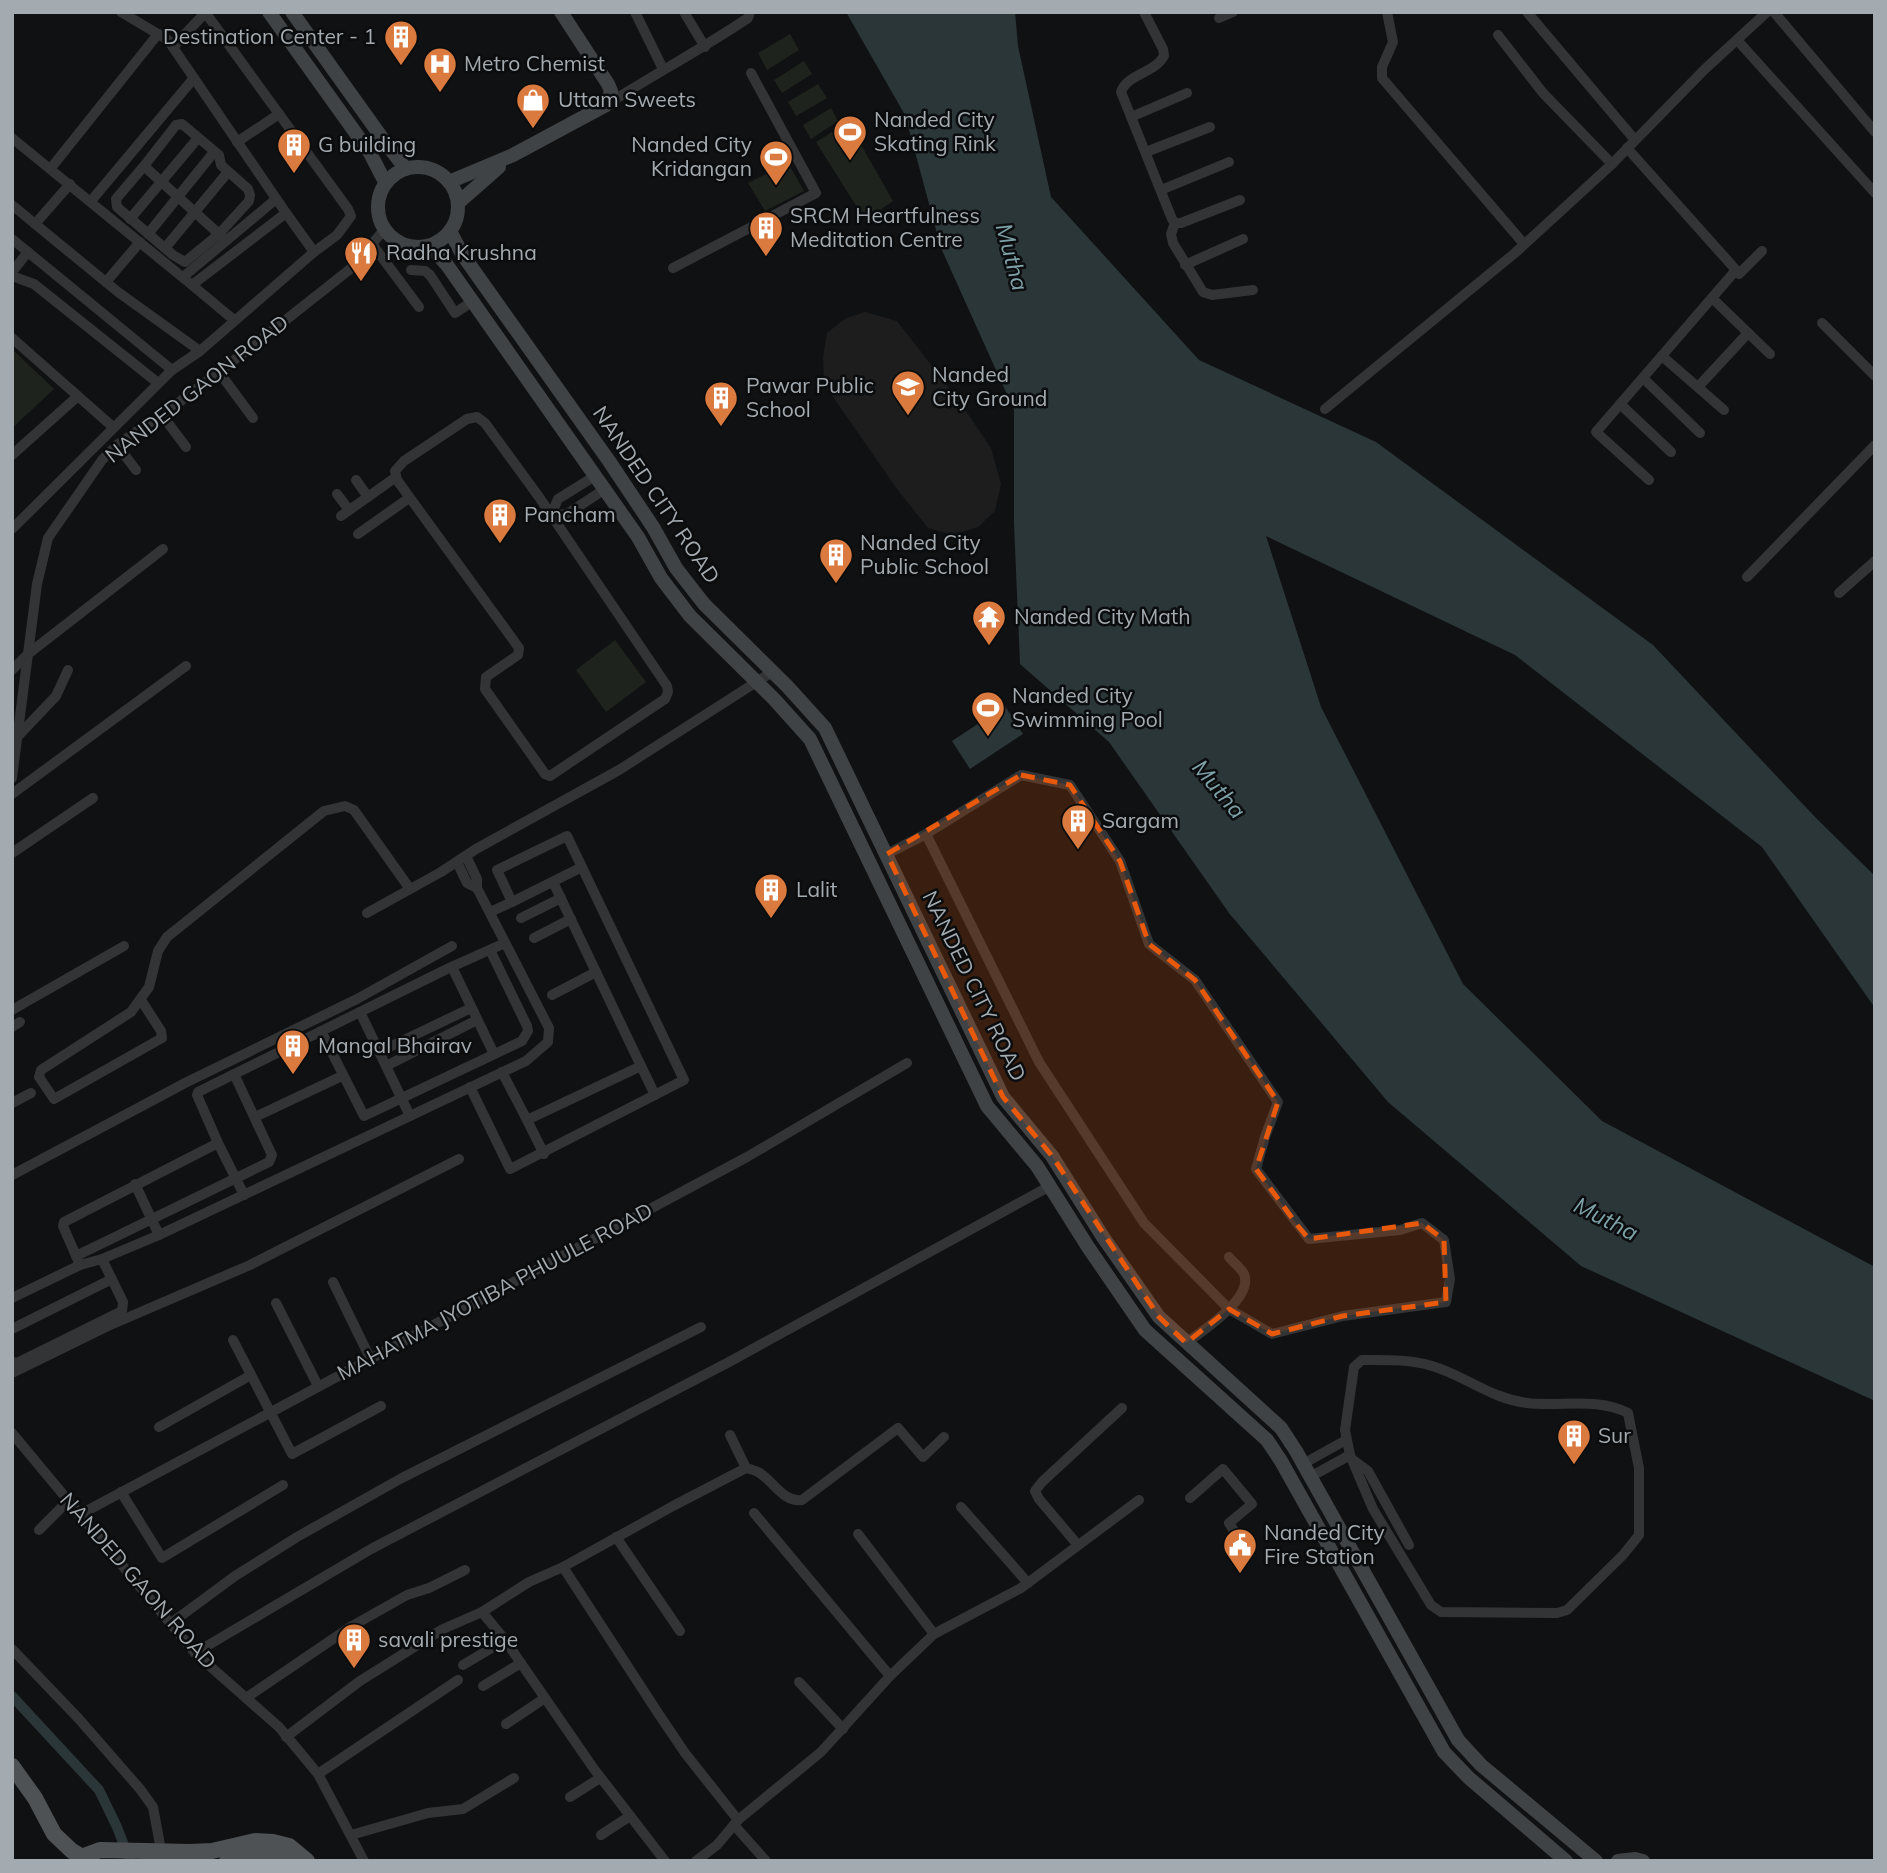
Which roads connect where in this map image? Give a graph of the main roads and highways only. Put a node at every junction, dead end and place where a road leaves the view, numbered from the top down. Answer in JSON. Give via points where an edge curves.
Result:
{"nodes":[{"id":1,"x":12,"y":1766,"type":"edge"},
{"id":2,"x":108,"y":1855,"type":"edge"},
{"id":3,"x":162,"y":1856,"type":"edge"},
{"id":4,"x":179,"y":1856,"type":"edge"},
{"id":5,"x":238,"y":1856,"type":"edge"},
{"id":6,"x":83,"y":1859,"type":"edge"},
{"id":7,"x":289,"y":1861,"type":"edge"},
{"id":8,"x":307,"y":1861,"type":"edge"}],
"edges":[{"from":1,"to":6,"type":"main road","via":[[54,1834]]},
{"from":2,"to":3,"type":"main road"},
{"from":2,"to":6,"type":"main road","via":[[100,1850]]},
{"from":3,"to":4,"type":"main road"},
{"from":4,"to":5,"type":"main road","via":[[212,1851]]},
{"from":5,"to":7,"type":"main road","via":[[275,1855]]},
{"from":5,"to":8,"type":"main road","via":[[256,1842],[282,1844]]}]}
